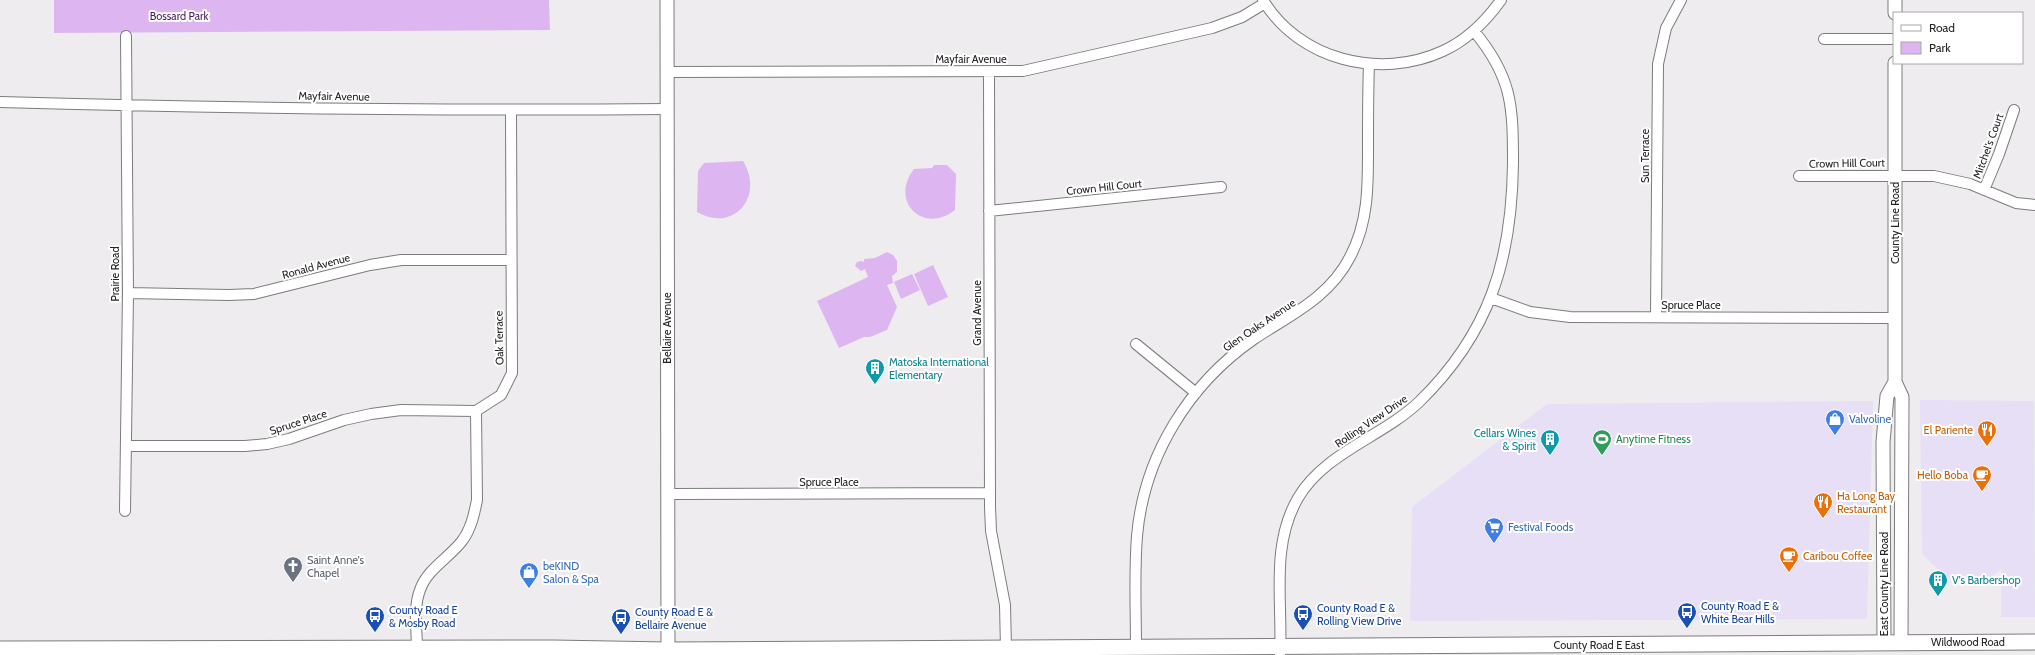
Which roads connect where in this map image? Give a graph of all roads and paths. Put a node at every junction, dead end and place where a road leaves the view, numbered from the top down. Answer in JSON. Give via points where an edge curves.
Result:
{"nodes":[{"id":1,"x":667,"y":0,"type":"edge"},
{"id":2,"x":1501,"y":0,"type":"edge"},
{"id":3,"x":1681,"y":0,"type":"edge"},
{"id":4,"x":1895,"y":0,"type":"edge"},
{"id":5,"x":1264,"y":1,"type":"edge"},
{"id":6,"x":1895,"y":12,"type":"edge"},
{"id":7,"x":1474,"y":31,"type":"junction"},
{"id":8,"x":126,"y":36,"type":"dead end"},
{"id":9,"x":1824,"y":39,"type":"dead end"},
{"id":10,"x":1893,"y":39,"type":"edge"},
{"id":11,"x":1368,"y":64,"type":"junction"},
{"id":12,"x":1895,"y":64,"type":"edge"},
{"id":13,"x":667,"y":72,"type":"junction"},
{"id":14,"x":989,"y":72,"type":"junction"},
{"id":15,"x":0,"y":102,"type":"edge"},
{"id":16,"x":126,"y":106,"type":"junction"},
{"id":17,"x":667,"y":109,"type":"junction"},
{"id":18,"x":2014,"y":110,"type":"dead end"},
{"id":19,"x":511,"y":111,"type":"junction"},
{"id":20,"x":1895,"y":175,"type":"junction"},
{"id":21,"x":1799,"y":176,"type":"dead end"},
{"id":22,"x":1221,"y":187,"type":"dead end"},
{"id":23,"x":1984,"y":190,"type":"junction"},
{"id":24,"x":2035,"y":205,"type":"edge"},
{"id":25,"x":989,"y":212,"type":"junction"},
{"id":26,"x":510,"y":260,"type":"junction"},
{"id":27,"x":128,"y":293,"type":"junction"},
{"id":28,"x":1490,"y":298,"type":"junction"},
{"id":29,"x":1656,"y":317,"type":"junction"},
{"id":30,"x":1895,"y":318,"type":"junction"},
{"id":31,"x":1136,"y":344,"type":"dead end"},
{"id":32,"x":1894,"y":382,"type":"junction"},
{"id":33,"x":1196,"y":393,"type":"junction"},
{"id":34,"x":476,"y":411,"type":"junction"},
{"id":35,"x":126,"y":446,"type":"junction"},
{"id":36,"x":990,"y":493,"type":"junction"},
{"id":37,"x":668,"y":494,"type":"junction"},
{"id":38,"x":125,"y":511,"type":"dead end"},
{"id":39,"x":2035,"y":642,"type":"edge"},
{"id":40,"x":1136,"y":647,"type":"junction"},
{"id":41,"x":1006,"y":648,"type":"junction"},
{"id":42,"x":1884,"y":648,"type":"edge"},
{"id":43,"x":1901,"y":648,"type":"edge"},
{"id":44,"x":0,"y":649,"type":"edge"},
{"id":45,"x":417,"y":649,"type":"junction"},
{"id":46,"x":1280,"y":651,"type":"edge"},
{"id":47,"x":53,"y":652,"type":"edge"},
{"id":48,"x":362,"y":652,"type":"edge"},
{"id":49,"x":668,"y":653,"type":"edge"}],
"edges":[{"from":1,"to":13,"type":"street","name":"Bellaire Avenue"},
{"from":2,"to":7,"type":"street"},
{"from":3,"to":29,"type":"street","name":"Sun Terrace","via":[[1666,28],[1658,64]]},
{"from":4,"to":6,"type":"street"},
{"from":5,"to":11,"type":"street","via":[[1287,29],[1318,50]]},
{"from":5,"to":14,"type":"street","name":"Mayfair Avenue","via":[[1242,17],[1212,28],[1049,66],[1023,71]]},
{"from":7,"to":11,"type":"street","via":[[1443,51],[1425,58],[1388,65]]},
{"from":7,"to":28,"type":"street","name":"Rolling View Drive","via":[[1502,71],[1509,94],[1513,124],[1511,219],[1502,265]]},
{"from":8,"to":16,"type":"street","name":"Prairie Road"},
{"from":9,"to":10,"type":"street"},
{"from":11,"to":33,"type":"street","name":"Glen Oaks Avenue","via":[[1367,202],[1364,223],[1350,258],[1339,276],[1312,303],[1234,355]]},
{"from":12,"to":20,"type":"street","name":"County Line Road"},
{"from":13,"to":14,"type":"street","name":"Mayfair Avenue"},
{"from":13,"to":17,"type":"street","name":"Bellaire Avenue"},
{"from":14,"to":25,"type":"street","name":"Grand Avenue"},
{"from":15,"to":16,"type":"street","name":"Mayfair Avenue"},
{"from":16,"to":19,"type":"street","name":"Mayfair Avenue"},
{"from":16,"to":27,"type":"street","name":"Prairie Road"},
{"from":17,"to":19,"type":"street","name":"Mayfair Avenue"},
{"from":17,"to":37,"type":"street","name":"Bellaire Avenue"},
{"from":18,"to":23,"type":"street","name":"Mitchel's Court"},
{"from":19,"to":26,"type":"street","name":"Oak Terrace"},
{"from":20,"to":21,"type":"street","name":"Crown Hill Court"},
{"from":20,"to":23,"type":"street","name":"Crown Hill Court","via":[[1945,177]]},
{"from":20,"to":30,"type":"street","name":"County Line Road"},
{"from":22,"to":25,"type":"street","name":"Crown Hill Court"},
{"from":23,"to":24,"type":"street","name":"Crown Hill Court","via":[[2016,203]]},
{"from":25,"to":36,"type":"street","name":"Grand Avenue"},
{"from":26,"to":27,"type":"street","name":"Ronald Avenue","via":[[401,260],[370,265],[254,294]]},
{"from":26,"to":34,"type":"street","name":"Oak Terrace","via":[[512,372],[501,395]]},
{"from":27,"to":35,"type":"street","name":"Prairie Road"},
{"from":28,"to":29,"type":"street","name":"Spruce Place","via":[[1530,312],[1551,316]]},
{"from":28,"to":46,"type":"street","name":"Rolling View Drive","via":[[1464,348],[1435,386],[1397,420],[1322,469],[1298,497],[1290,512],[1281,545]]},
{"from":29,"to":30,"type":"street","name":"Spruce Place"},
{"from":30,"to":32,"type":"street","name":"County Line Road"},
{"from":31,"to":33,"type":"street"},
{"from":32,"to":42,"type":"street","name":"East County Line Road","via":[[1887,396],[1883,442]]},
{"from":32,"to":43,"type":"street","name":"East County Line Road","via":[[1902,397]]},
{"from":33,"to":40,"type":"street","name":"Glen Oaks Avenue","via":[[1176,420],[1156,459],[1141,508],[1137,535]]},
{"from":34,"to":35,"type":"street","name":"Spruce Place","via":[[401,410],[371,414],[267,444]]},
{"from":34,"to":45,"type":"street","via":[[477,500],[474,514],[462,541],[432,571],[420,589],[416,611]]},
{"from":35,"to":38,"type":"street","name":"Prairie Road"},
{"from":36,"to":37,"type":"street","name":"Spruce Place"},
{"from":36,"to":41,"type":"street","name":"Grand Avenue","via":[[991,531],[1004,605]]},
{"from":37,"to":49,"type":"street","name":"Bellaire Avenue"},
{"from":39,"to":43,"type":"main road","name":"Wildwood Road"},
{"from":40,"to":41,"type":"main road","name":"County Road E East"},
{"from":40,"to":46,"type":"main road","name":"County Road E East"},
{"from":41,"to":49,"type":"main road","name":"County Road E East"},
{"from":42,"to":43,"type":"main road","name":"County Road E East"},
{"from":42,"to":46,"type":"main road","name":"County Road E East","via":[[1731,644]]},
{"from":44,"to":47,"type":"main road","name":"County Road E East"},
{"from":45,"to":48,"type":"main road","name":"County Road E East"},
{"from":45,"to":49,"type":"main road","name":"County Road E East"},
{"from":47,"to":48,"type":"main road","name":"County Road E East"}]}
